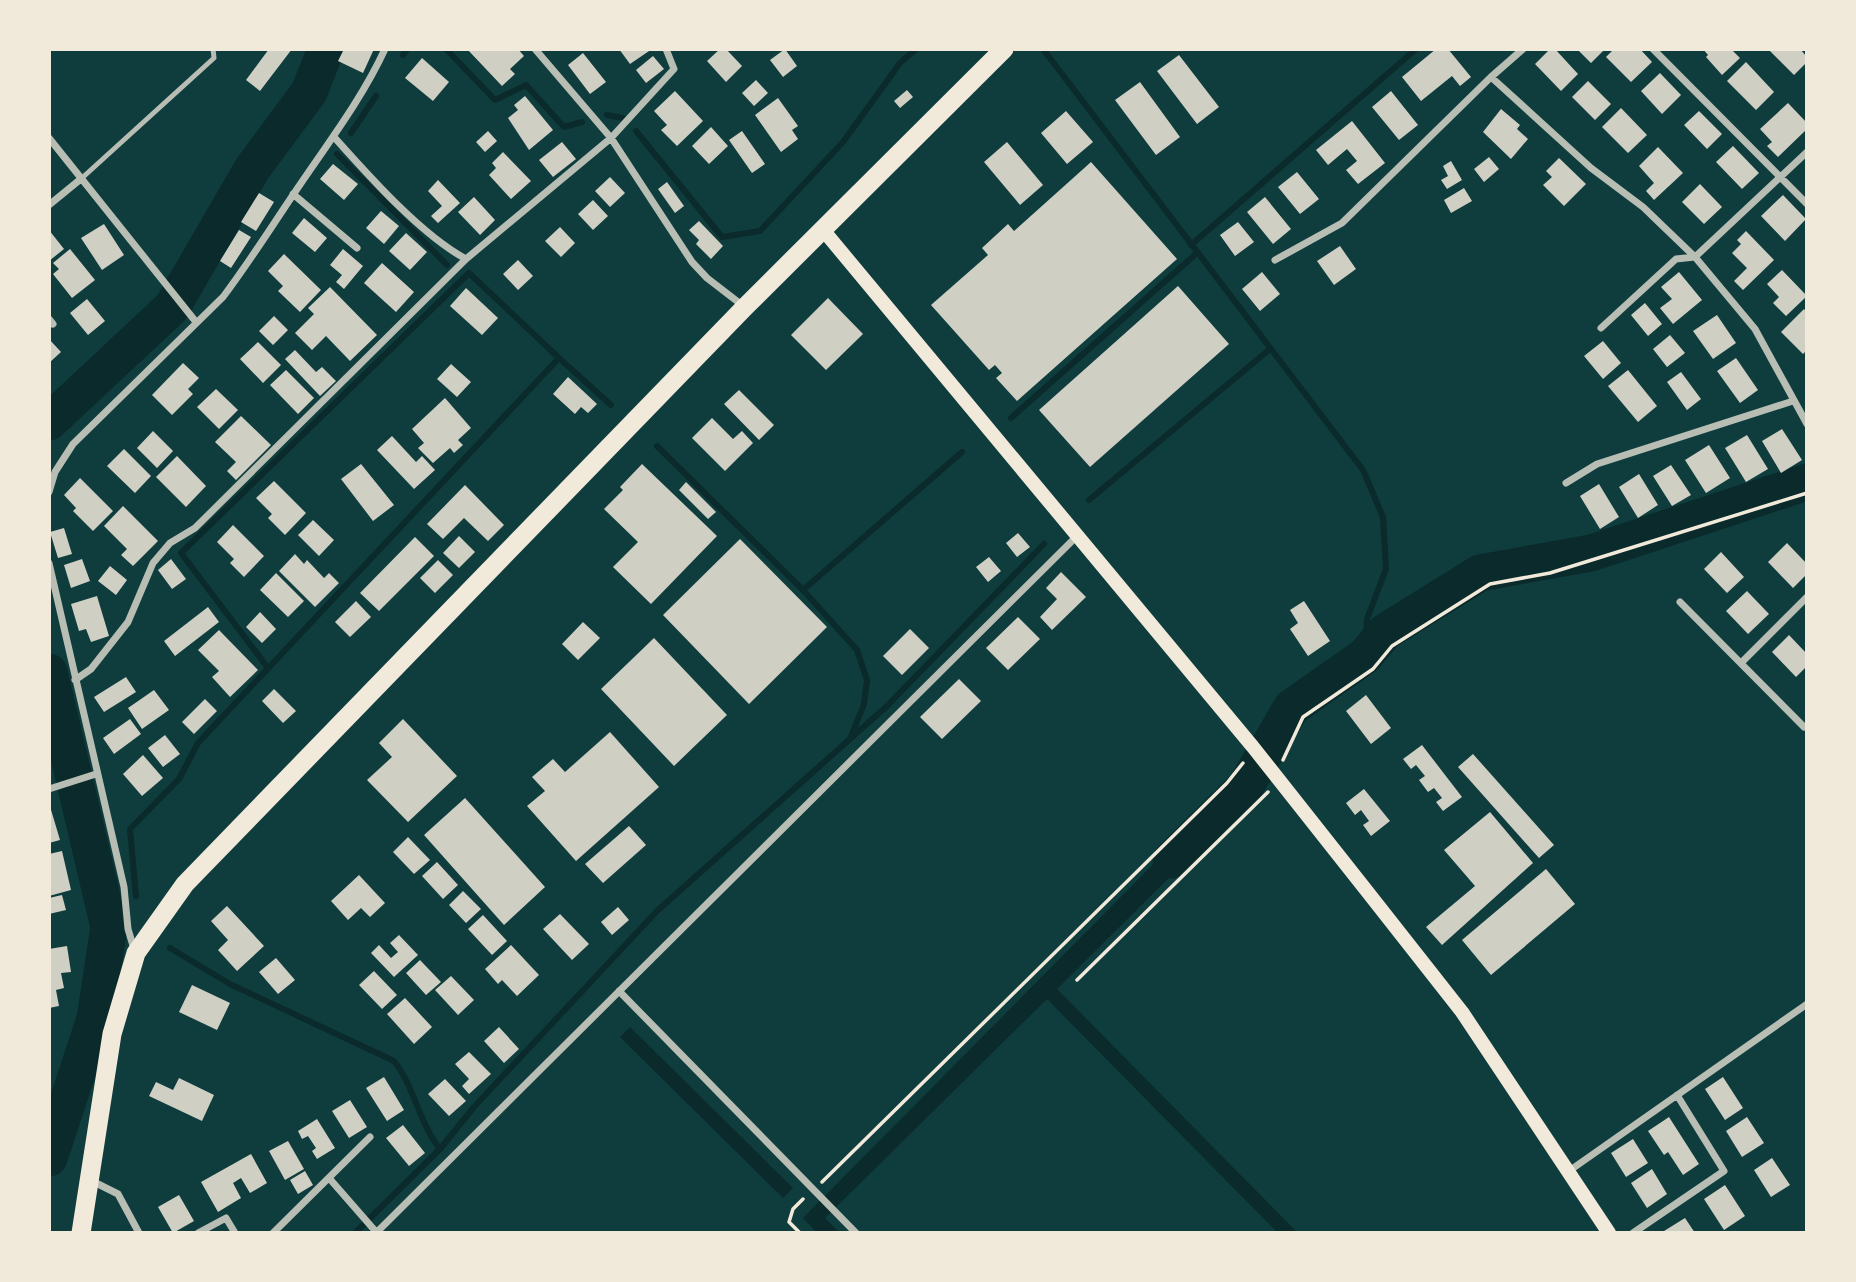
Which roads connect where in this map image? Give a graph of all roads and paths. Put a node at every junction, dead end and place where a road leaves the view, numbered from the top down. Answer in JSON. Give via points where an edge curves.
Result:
{"nodes":[{"id":1,"x":213,"y":49,"type":"edge"},
{"id":2,"x":385,"y":49,"type":"edge"},
{"id":3,"x":535,"y":49,"type":"edge"},
{"id":4,"x":666,"y":49,"type":"edge"},
{"id":5,"x":1004,"y":49,"type":"edge"},
{"id":6,"x":1523,"y":49,"type":"edge"},
{"id":7,"x":1653,"y":49,"type":"edge"},
{"id":8,"x":1492,"y":77,"type":"junction"},
{"id":9,"x":334,"y":137,"type":"junction"},
{"id":10,"x":49,"y":138,"type":"edge"},
{"id":11,"x":611,"y":138,"type":"junction"},
{"id":12,"x":1807,"y":152,"type":"edge"},
{"id":13,"x":1780,"y":177,"type":"junction"},
{"id":14,"x":82,"y":178,"type":"junction"},
{"id":15,"x":293,"y":194,"type":"junction"},
{"id":16,"x":1807,"y":204,"type":"edge"},
{"id":17,"x":49,"y":205,"type":"edge"},
{"id":18,"x":824,"y":231,"type":"junction"},
{"id":19,"x":357,"y":248,"type":"dead end"},
{"id":20,"x":1695,"y":257,"type":"junction"},
{"id":21,"x":466,"y":259,"type":"junction"},
{"id":22,"x":1275,"y":260,"type":"dead end"},
{"id":23,"x":745,"y":307,"type":"junction"},
{"id":24,"x":195,"y":322,"type":"junction"},
{"id":25,"x":1601,"y":328,"type":"dead end"},
{"id":26,"x":1793,"y":401,"type":"junction"},
{"id":27,"x":1807,"y":424,"type":"edge"},
{"id":28,"x":1566,"y":483,"type":"dead end"},
{"id":29,"x":49,"y":492,"type":"edge"},
{"id":30,"x":1807,"y":493,"type":"edge"},
{"id":31,"x":1078,"y":535,"type":"junction"},
{"id":32,"x":49,"y":563,"type":"edge"},
{"id":33,"x":1807,"y":597,"type":"edge"},
{"id":34,"x":1680,"y":602,"type":"dead end"},
{"id":35,"x":1741,"y":663,"type":"junction"},
{"id":36,"x":75,"y":680,"type":"junction"},
{"id":37,"x":1804,"y":727,"type":"dead end"},
{"id":38,"x":1253,"y":747,"type":"junction"},
{"id":39,"x":1273,"y":772,"type":"junction"},
{"id":40,"x":96,"y":774,"type":"junction"},
{"id":41,"x":49,"y":789,"type":"edge"},
{"id":42,"x":136,"y":953,"type":"junction"},
{"id":43,"x":1077,"y":979,"type":"dead end"},
{"id":44,"x":619,"y":991,"type":"junction"},
{"id":45,"x":1807,"y":1004,"type":"edge"},
{"id":46,"x":1677,"y":1096,"type":"junction"},
{"id":47,"x":370,"y":1138,"type":"dead end"},
{"id":48,"x":1569,"y":1171,"type":"junction"},
{"id":49,"x":329,"y":1178,"type":"junction"},
{"id":50,"x":89,"y":1180,"type":"junction"},
{"id":51,"x":813,"y":1190,"type":"junction"},
{"id":52,"x":81,"y":1233,"type":"edge"},
{"id":53,"x":139,"y":1233,"type":"edge"},
{"id":54,"x":198,"y":1233,"type":"edge"},
{"id":55,"x":235,"y":1233,"type":"edge"},
{"id":56,"x":273,"y":1233,"type":"edge"},
{"id":57,"x":377,"y":1233,"type":"edge"},
{"id":58,"x":800,"y":1233,"type":"edge"},
{"id":59,"x":856,"y":1233,"type":"edge"},
{"id":60,"x":1609,"y":1233,"type":"edge"},
{"id":61,"x":1633,"y":1233,"type":"edge"}],
"edges":[{"from":1,"to":14,"type":"lane","via":[[214,58]]},
{"from":2,"to":9,"type":"street"},
{"from":3,"to":11,"type":"street"},
{"from":4,"to":11,"type":"street","via":[[674,69]]},
{"from":5,"to":18,"type":"highway"},
{"from":6,"to":8,"type":"street"},
{"from":7,"to":13,"type":"street"},
{"from":8,"to":20,"type":"street"},
{"from":8,"to":22,"type":"street","via":[[1342,223]]},
{"from":9,"to":15,"type":"street"},
{"from":9,"to":21,"type":"street","via":[[449,250]]},
{"from":10,"to":14,"type":"street"},
{"from":11,"to":21,"type":"street"},
{"from":11,"to":23,"type":"street","via":[[692,262]]},
{"from":12,"to":13,"type":"street"},
{"from":13,"to":16,"type":"street"},
{"from":13,"to":20,"type":"street"},
{"from":14,"to":17,"type":"street"},
{"from":14,"to":24,"type":"street"},
{"from":15,"to":19,"type":"street"},
{"from":15,"to":24,"type":"street","via":[[243,271]]},
{"from":18,"to":23,"type":"highway"},
{"from":18,"to":31,"type":"main road"},
{"from":20,"to":25,"type":"street","via":[[1676,259]]},
{"from":20,"to":26,"type":"street","via":[[1755,329]]},
{"from":21,"to":36,"type":"street","via":[[195,528],[170,544],[153,563],[128,622],[91,669]]},
{"from":23,"to":42,"type":"highway","via":[[222,844],[185,884]]},
{"from":24,"to":29,"type":"street","via":[[73,444],[55,472]]},
{"from":26,"to":27,"type":"street"},
{"from":26,"to":28,"type":"street","via":[[1597,464]]},
{"from":30,"to":39,"type":"path","via":[[1550,573],[1490,584],[1392,646],[1373,670],[1303,717]]},
{"from":31,"to":38,"type":"main road"},
{"from":31,"to":44,"type":"street"},
{"from":32,"to":36,"type":"street"},
{"from":33,"to":35,"type":"street"},
{"from":34,"to":35,"type":"street"},
{"from":35,"to":37,"type":"street"},
{"from":36,"to":40,"type":"street"},
{"from":38,"to":39,"type":"main road"},
{"from":38,"to":51,"type":"path","via":[[1227,783]]},
{"from":39,"to":43,"type":"path","via":[[1268,791]]},
{"from":39,"to":48,"type":"main road","via":[[1462,1012]]},
{"from":40,"to":41,"type":"street"},
{"from":40,"to":42,"type":"street"},
{"from":42,"to":50,"type":"highway","via":[[112,1034]]},
{"from":44,"to":51,"type":"street"},
{"from":44,"to":57,"type":"street"},
{"from":45,"to":46,"type":"street"},
{"from":46,"to":48,"type":"street"},
{"from":46,"to":61,"type":"street","via":[[1724,1171]]},
{"from":47,"to":49,"type":"street"},
{"from":48,"to":60,"type":"main road"},
{"from":49,"to":56,"type":"street"},
{"from":49,"to":57,"type":"street"},
{"from":50,"to":52,"type":"highway"},
{"from":50,"to":53,"type":"street","via":[[118,1194]]},
{"from":51,"to":58,"type":"path","via":[[793,1209],[789,1222]]},
{"from":51,"to":59,"type":"street"},
{"from":54,"to":55,"type":"street","via":[[226,1218]]}]}
